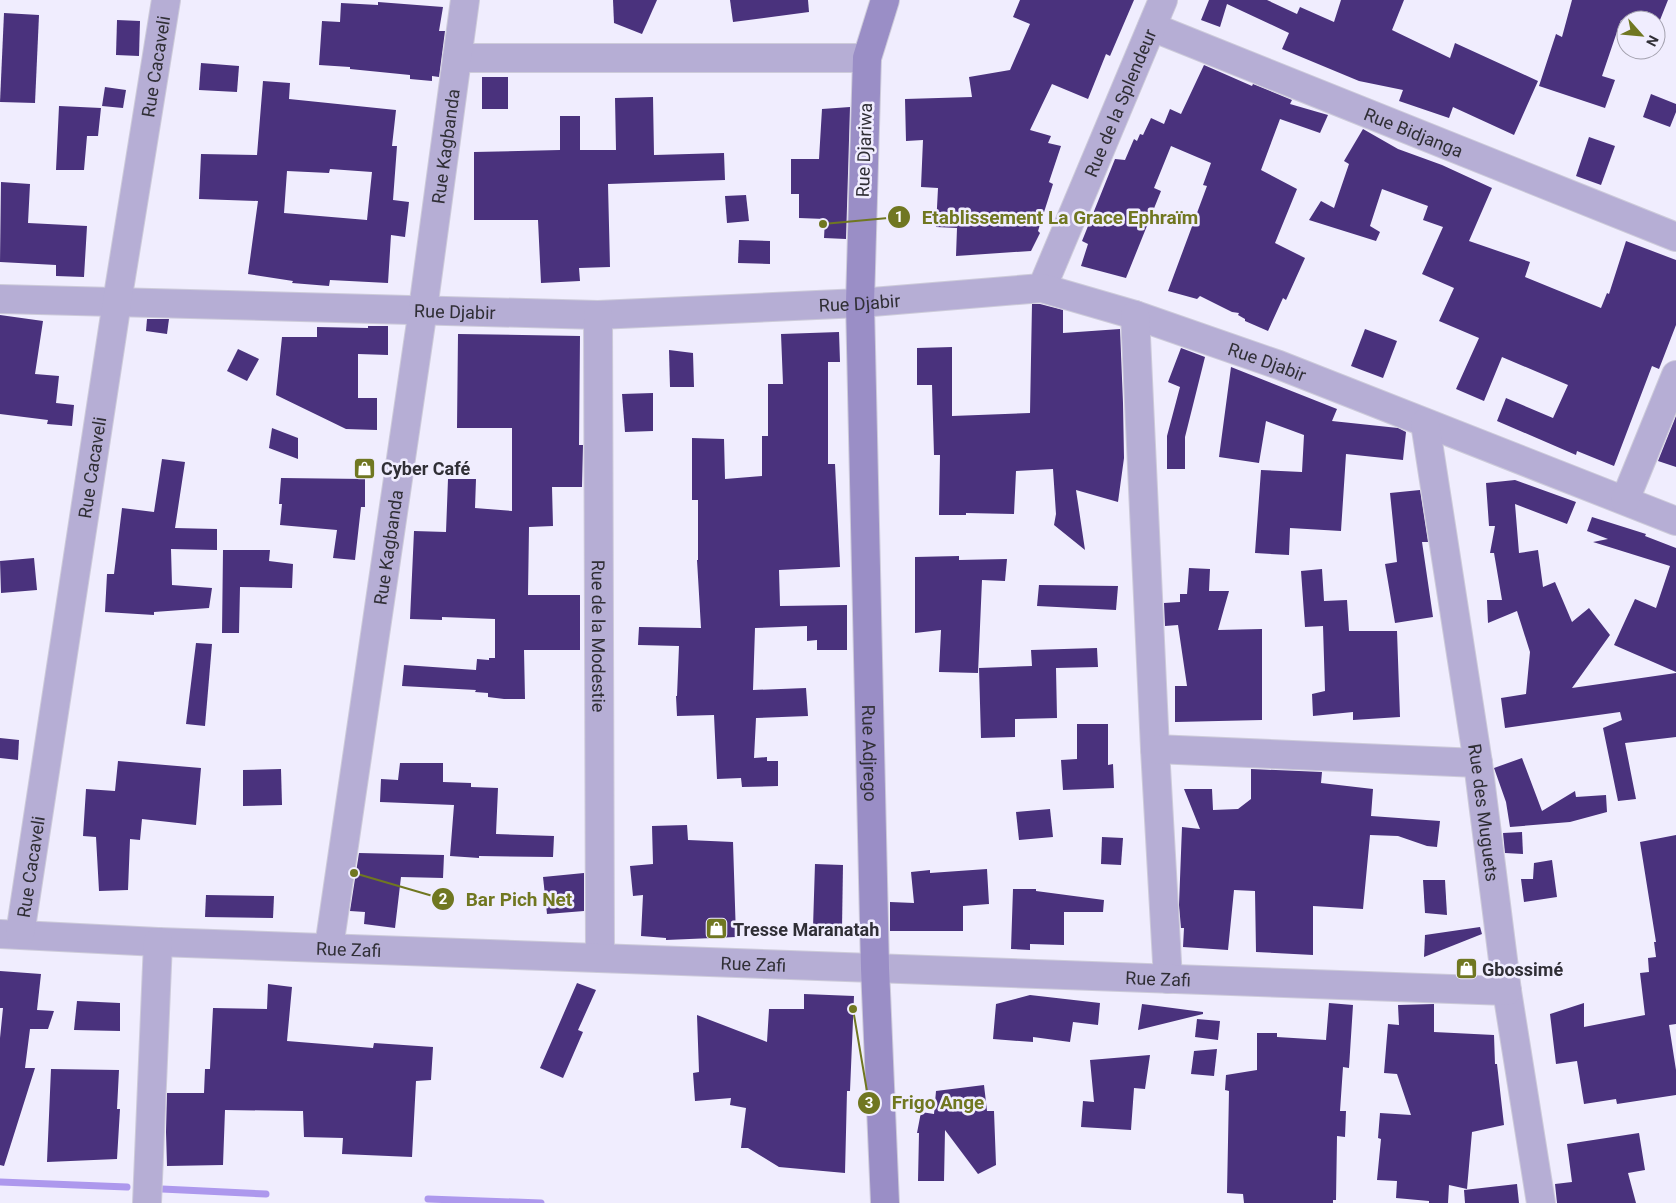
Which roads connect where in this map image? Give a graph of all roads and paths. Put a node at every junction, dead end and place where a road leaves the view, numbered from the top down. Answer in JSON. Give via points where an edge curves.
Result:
{"nodes":[{"id":1,"x":166,"y":0,"type":"edge"},
{"id":2,"x":465,"y":0,"type":"edge"},
{"id":3,"x":885,"y":0,"type":"edge"},
{"id":4,"x":1163,"y":0,"type":"edge"},
{"id":5,"x":1152,"y":27,"type":"junction"},
{"id":6,"x":457,"y":58,"type":"junction"},
{"id":7,"x":867,"y":58,"type":"junction"},
{"id":8,"x":1676,"y":237,"type":"edge"},
{"id":9,"x":1042,"y":288,"type":"junction"},
{"id":10,"x":0,"y":298,"type":"edge"},
{"id":11,"x":117,"y":302,"type":"junction"},
{"id":12,"x":860,"y":303,"type":"junction"},
{"id":13,"x":423,"y":309,"type":"junction"},
{"id":14,"x":598,"y":315,"type":"junction"},
{"id":15,"x":1135,"y":315,"type":"junction"},
{"id":16,"x":1676,"y":375,"type":"edge"},
{"id":17,"x":1425,"y":423,"type":"junction"},
{"id":18,"x":1625,"y":500,"type":"junction"},
{"id":19,"x":1676,"y":521,"type":"edge"},
{"id":20,"x":1154,"y":749,"type":"junction"},
{"id":21,"x":1478,"y":763,"type":"junction"},
{"id":22,"x":10,"y":934,"type":"edge"},
{"id":23,"x":158,"y":942,"type":"junction"},
{"id":24,"x":329,"y":947,"type":"junction"},
{"id":25,"x":600,"y":958,"type":"junction"},
{"id":26,"x":876,"y":968,"type":"junction"},
{"id":27,"x":1168,"y":980,"type":"junction"},
{"id":28,"x":1507,"y":991,"type":"junction"},
{"id":29,"x":147,"y":1203,"type":"edge"},
{"id":30,"x":885,"y":1203,"type":"edge"},
{"id":31,"x":1541,"y":1203,"type":"edge"}],
"edges":[{"from":1,"to":11,"type":"street","name":"Rue Cacaveli"},
{"from":2,"to":6,"type":"street","name":"Rue Kagbanda"},
{"from":3,"to":7,"type":"street","name":"Rue Djariwa"},
{"from":4,"to":5,"type":"street","name":"Rue de la Splendeur"},
{"from":5,"to":8,"type":"street","name":"Rue Bidjanga"},
{"from":5,"to":9,"type":"street","name":"Rue de la Splendeur"},
{"from":6,"to":7,"type":"street"},
{"from":6,"to":13,"type":"street","name":"Rue Kagbanda"},
{"from":7,"to":12,"type":"street","name":"Rue Djariwa"},
{"from":9,"to":12,"type":"street","name":"Rue Djabir"},
{"from":9,"to":15,"type":"street","name":"Rue Djabir"},
{"from":10,"to":11,"type":"street","name":"Rue Djabir"},
{"from":11,"to":13,"type":"street","name":"Rue Djabir"},
{"from":11,"to":22,"type":"street","name":"Rue Cacaveli"},
{"from":12,"to":14,"type":"street","name":"Rue Djabir"},
{"from":12,"to":26,"type":"street","name":"Rue Adjrego"},
{"from":13,"to":14,"type":"street","name":"Rue Djabir"},
{"from":13,"to":24,"type":"street","name":"Rue Kagbanda"},
{"from":14,"to":25,"type":"street","name":"Rue de la Modestie"},
{"from":15,"to":17,"type":"street","name":"Rue Djabir"},
{"from":15,"to":20,"type":"street"},
{"from":16,"to":18,"type":"street"},
{"from":17,"to":18,"type":"street","name":"Rue Djabir"},
{"from":17,"to":21,"type":"street","name":"Rue des Muguets"},
{"from":18,"to":19,"type":"street","name":"Rue Djabir"},
{"from":20,"to":21,"type":"street"},
{"from":20,"to":27,"type":"street"},
{"from":21,"to":28,"type":"street","name":"Rue des Muguets"},
{"from":22,"to":23,"type":"street","name":"Rue Zafi"},
{"from":23,"to":24,"type":"street","name":"Rue Zafi"},
{"from":23,"to":29,"type":"street"},
{"from":24,"to":25,"type":"street","name":"Rue Zafi"},
{"from":25,"to":26,"type":"street","name":"Rue Zafi"},
{"from":26,"to":27,"type":"street","name":"Rue Zafi"},
{"from":26,"to":30,"type":"street","name":"Rue Adjrego"},
{"from":27,"to":28,"type":"street","name":"Rue Zafi"},
{"from":28,"to":31,"type":"street","name":"Rue des Muguets"}]}
